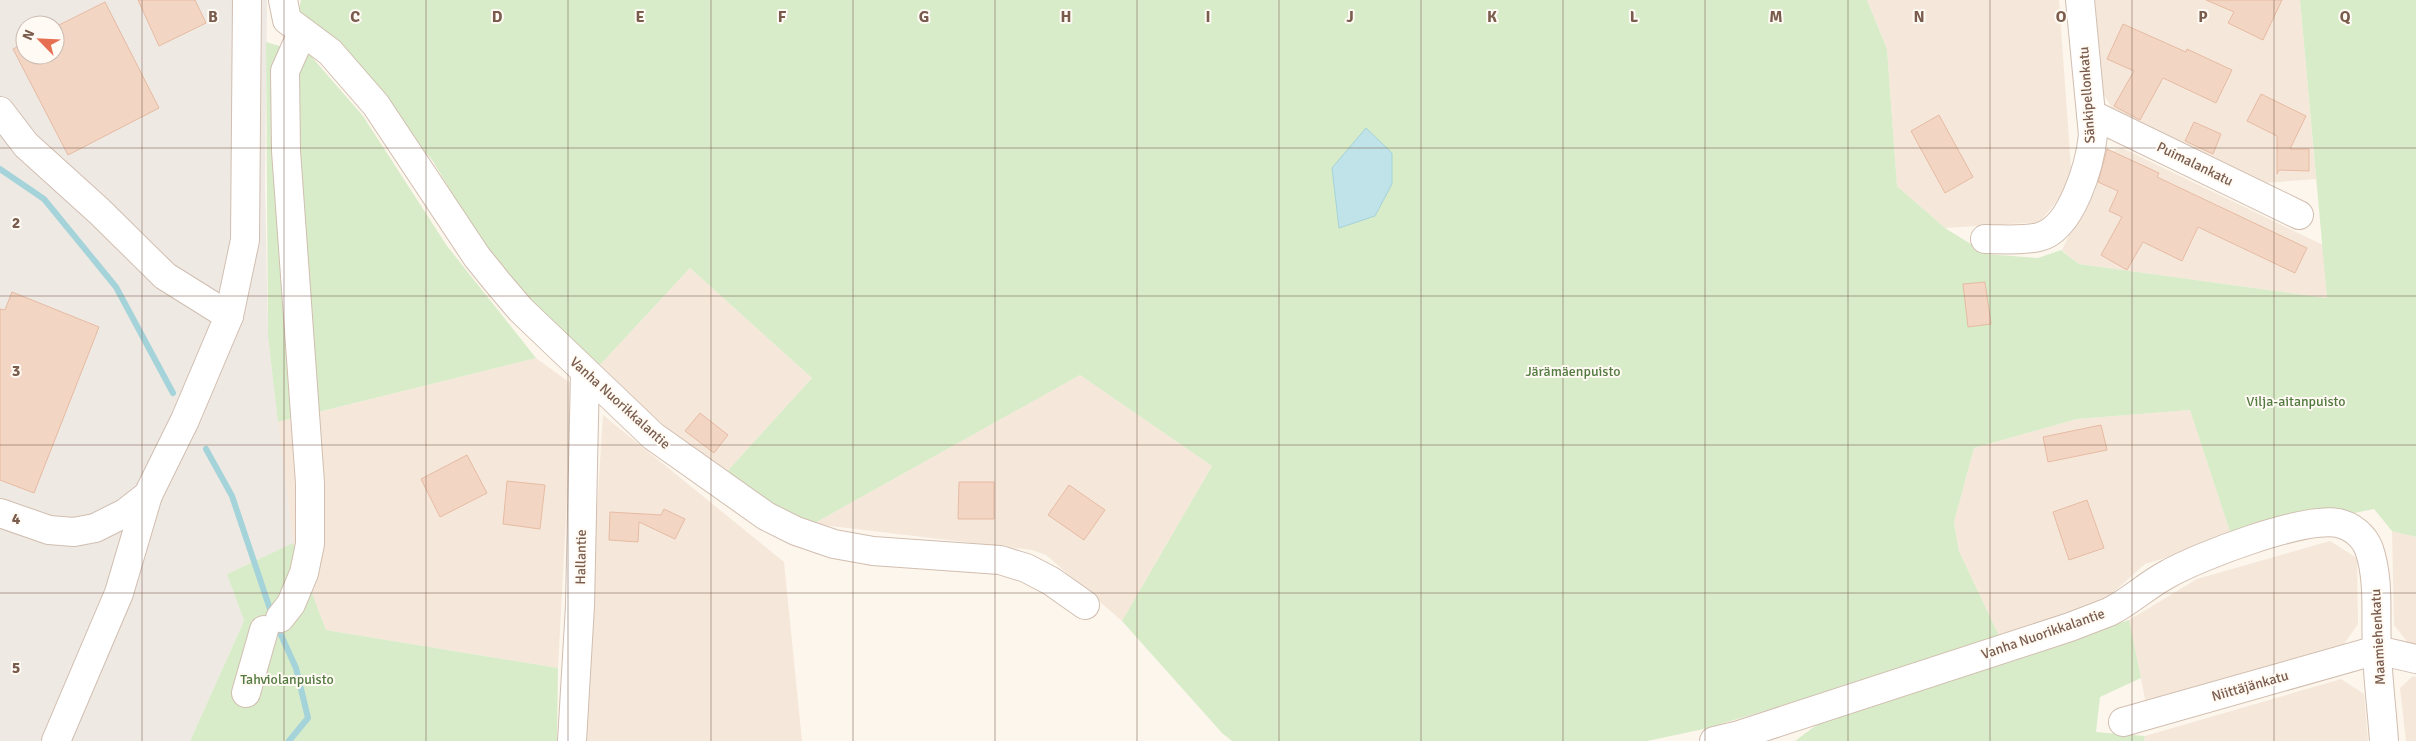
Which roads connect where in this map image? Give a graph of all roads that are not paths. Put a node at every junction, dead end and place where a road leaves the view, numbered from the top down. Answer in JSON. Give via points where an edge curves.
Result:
{"nodes":[{"id":1,"x":247,"y":0,"type":"edge"},
{"id":2,"x":2080,"y":0,"type":"edge"},
{"id":3,"x":283,"y":5,"type":"edge"},
{"id":4,"x":302,"y":32,"type":"junction"},
{"id":5,"x":0,"y":111,"type":"edge"},
{"id":6,"x":2091,"y":114,"type":"junction"},
{"id":7,"x":2299,"y":215,"type":"dead end"},
{"id":8,"x":1985,"y":239,"type":"dead end"},
{"id":9,"x":229,"y":316,"type":"junction"},
{"id":10,"x":585,"y":373,"type":"junction"},
{"id":11,"x":148,"y":495,"type":"junction"},
{"id":12,"x":0,"y":514,"type":"edge"},
{"id":13,"x":2362,"y":536,"type":"joint"},
{"id":14,"x":1084,"y":606,"type":"dead end"},
{"id":15,"x":2377,"y":650,"type":"junction"},
{"id":16,"x":2416,"y":659,"type":"edge"},
{"id":17,"x":246,"y":693,"type":"dead end"},
{"id":18,"x":2124,"y":722,"type":"dead end"},
{"id":19,"x":56,"y":741,"type":"edge"},
{"id":20,"x":572,"y":741,"type":"edge"},
{"id":21,"x":1714,"y":741,"type":"edge"},
{"id":22,"x":2384,"y":741,"type":"edge"}],
"edges":[{"from":1,"to":9,"type":"street","via":[[245,240]]},
{"from":2,"to":6,"type":"street","name":"Sänkipellonkatu"},
{"from":3,"to":4,"type":"street","name":"Vanha Nuorikkalantie","via":[[287,20]]},
{"from":4,"to":10,"type":"street","name":"Vanha Nuorikkalantie","via":[[345,66],[376,105],[488,270],[521,310]]},
{"from":4,"to":17,"type":"street","via":[[285,71],[286,151],[310,483],[310,544],[298,590],[291,604],[272,624]]},
{"from":5,"to":9,"type":"street","via":[[26,144],[165,276]]},
{"from":6,"to":7,"type":"street","name":"Puimalankatu"},
{"from":6,"to":8,"type":"street","name":"Sänkipellonkatu","via":[[2093,135],[2085,175],[2065,217],[2054,231],[2039,237]]},
{"from":9,"to":11,"type":"street","via":[[185,420]]},
{"from":10,"to":14,"type":"street","name":"Vanha Nuorikkalantie","via":[[653,436],[766,516],[796,532],[834,544],[874,551],[1000,560],[1026,568],[1051,581]]},
{"from":10,"to":20,"type":"street","name":"Hallantie","via":[[580,606]]},
{"from":11,"to":12,"type":"street","via":[[125,513],[96,528],[74,532],[49,530]]},
{"from":11,"to":19,"type":"street","via":[[119,593]]},
{"from":13,"to":15,"type":"street","name":"Maamiehenkatu","via":[[2374,571]]},
{"from":13,"to":21,"type":"street","name":"Vanha Nuorikkalantie","via":[[2339,523],[2327,523],[2276,533],[2213,552],[2166,574],[2110,611],[2070,627]]},
{"from":15,"to":16,"type":"street"},
{"from":15,"to":18,"type":"street","name":"Niittäjänkatu"},
{"from":15,"to":22,"type":"street","name":"Maamiehenkatu"}]}
